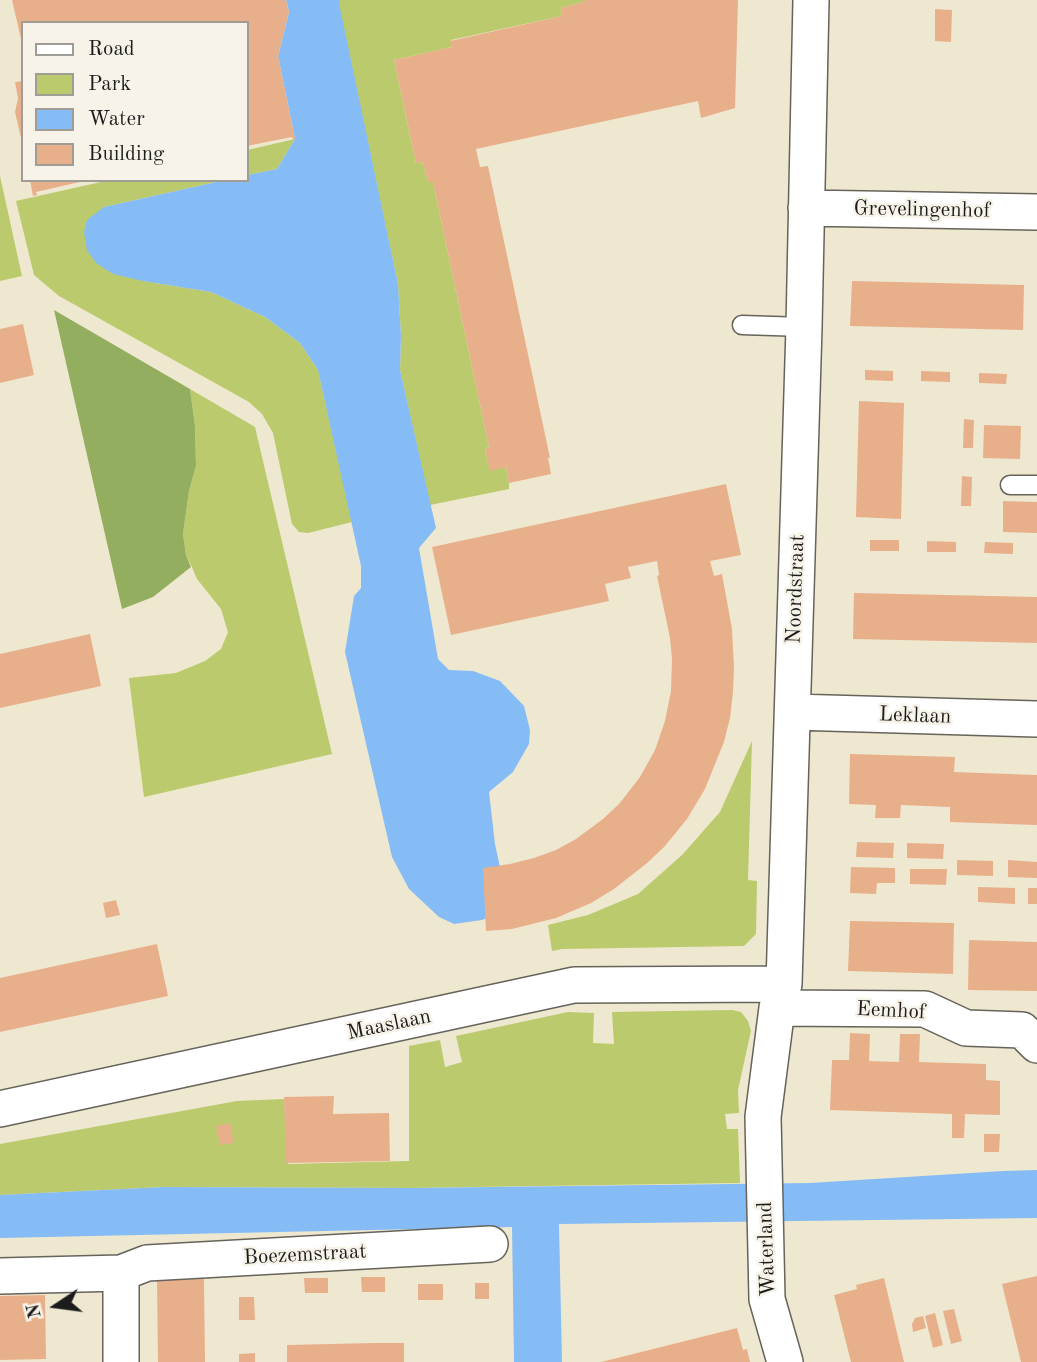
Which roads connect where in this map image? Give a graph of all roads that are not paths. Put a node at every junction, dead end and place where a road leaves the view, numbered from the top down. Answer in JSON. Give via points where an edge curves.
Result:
{"nodes":[{"id":1,"x":811,"y":0,"type":"edge"},
{"id":2,"x":806,"y":208,"type":"junction"},
{"id":3,"x":1037,"y":212,"type":"edge"},
{"id":4,"x":742,"y":326,"type":"dead end"},
{"id":5,"x":804,"y":327,"type":"junction"},
{"id":6,"x":1010,"y":485,"type":"dead end"},
{"id":7,"x":1037,"y":485,"type":"edge"},
{"id":8,"x":793,"y":712,"type":"junction"},
{"id":9,"x":1037,"y":719,"type":"edge"},
{"id":10,"x":780,"y":996,"type":"junction"},
{"id":11,"x":1037,"y":1045,"type":"edge"},
{"id":12,"x":0,"y":1109,"type":"edge"},
{"id":13,"x":764,"y":1176,"type":"joint"},
{"id":14,"x":490,"y":1244,"type":"dead end"},
{"id":15,"x":121,"y":1273,"type":"junction"},
{"id":16,"x":0,"y":1276,"type":"edge"},
{"id":17,"x":121,"y":1362,"type":"edge"},
{"id":18,"x":785,"y":1362,"type":"edge"}],
"edges":[{"from":1,"to":2,"type":"street","name":"Noordstraat"},
{"from":2,"to":3,"type":"street","name":"Grevelingenhof"},
{"from":2,"to":5,"type":"street","name":"Noordstraat"},
{"from":4,"to":5,"type":"lane"},
{"from":5,"to":8,"type":"street","name":"Noordstraat"},
{"from":6,"to":7,"type":"lane"},
{"from":8,"to":9,"type":"street","name":"Leklaan"},
{"from":8,"to":10,"type":"street","name":"Noordstraat"},
{"from":10,"to":11,"type":"street","name":"Eemhof","via":[[925,1009],[966,1028],[1022,1030]]},
{"from":10,"to":12,"type":"street","name":"Maaslaan","via":[[574,985]]},
{"from":10,"to":13,"type":"street","name":"Noordstraat","via":[[763,1117]]},
{"from":13,"to":18,"type":"street","name":"Waterland","via":[[767,1299]]},
{"from":14,"to":15,"type":"street","name":"Boezemstraat","via":[[147,1263]]},
{"from":15,"to":16,"type":"street","name":"Boezemstraat"},
{"from":15,"to":17,"type":"street"}]}
